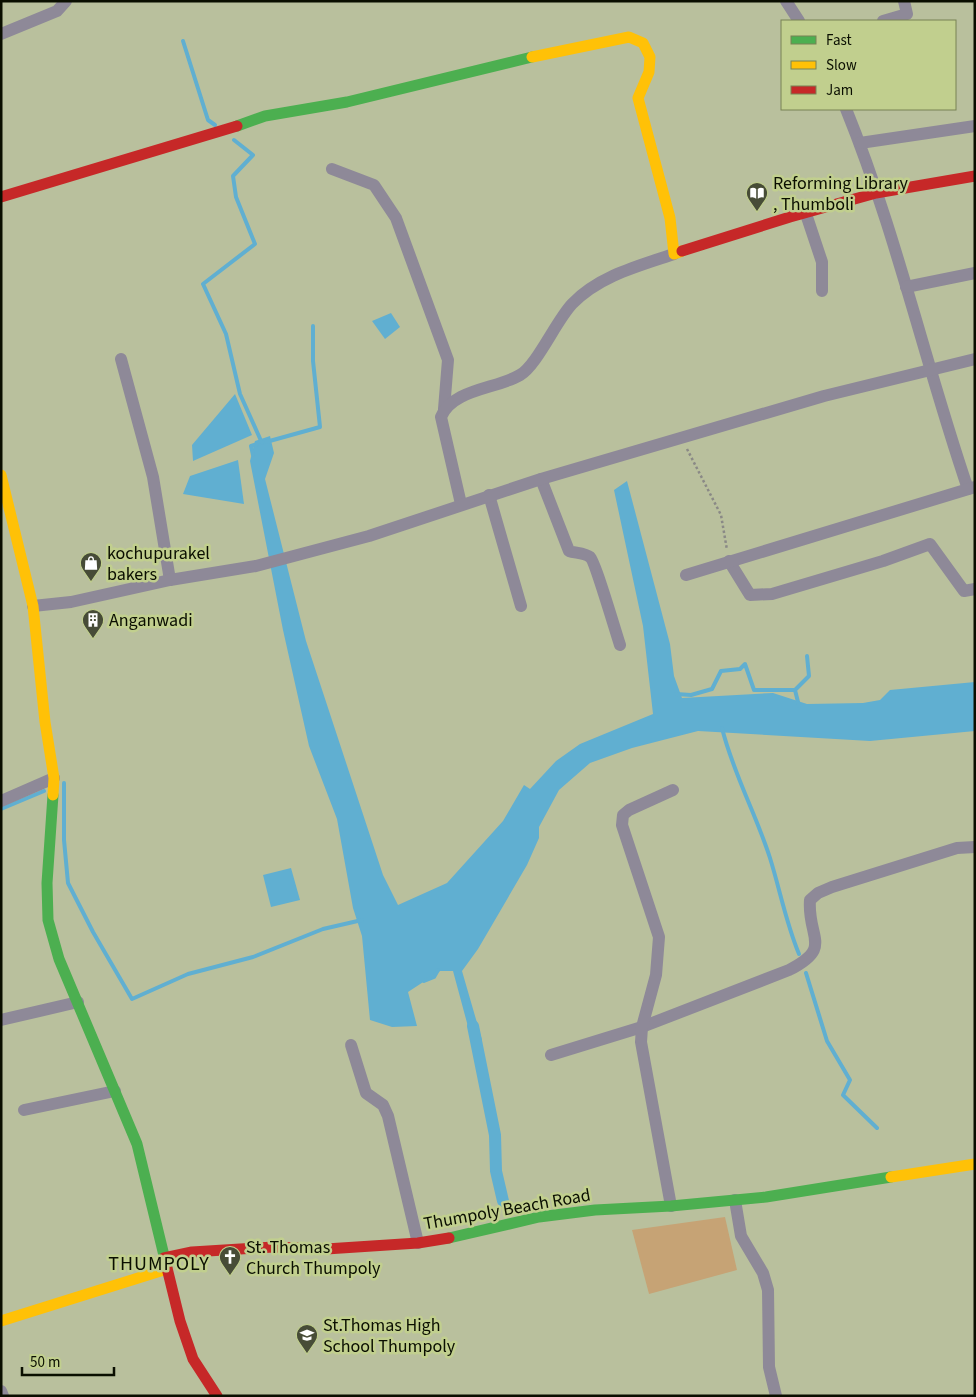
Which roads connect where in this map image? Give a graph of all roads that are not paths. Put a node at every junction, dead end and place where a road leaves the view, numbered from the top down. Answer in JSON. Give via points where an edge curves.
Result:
{"nodes":[{"id":1,"x":66,"y":1,"type":"edge"},
{"id":2,"x":786,"y":1,"type":"edge"},
{"id":3,"x":904,"y":1,"type":"edge"},
{"id":4,"x":798,"y":20,"type":"edge"},
{"id":5,"x":886,"y":20,"type":"edge"},
{"id":6,"x":1,"y":34,"type":"edge"},
{"id":7,"x":846,"y":110,"type":"edge"},
{"id":8,"x":975,"y":126,"type":"edge"},
{"id":9,"x":860,"y":143,"type":"junction"},
{"id":10,"x":332,"y":169,"type":"dead end"},
{"id":11,"x":975,"y":176,"type":"edge"},
{"id":12,"x":876,"y":193,"type":"junction"},
{"id":13,"x":1,"y":197,"type":"edge"},
{"id":14,"x":806,"y":214,"type":"junction"},
{"id":15,"x":674,"y":254,"type":"junction"},
{"id":16,"x":975,"y":273,"type":"edge"},
{"id":17,"x":906,"y":287,"type":"junction"},
{"id":18,"x":822,"y":291,"type":"dead end"},
{"id":19,"x":121,"y":359,"type":"dead end"},
{"id":20,"x":975,"y":359,"type":"edge"},
{"id":21,"x":930,"y":370,"type":"junction"},
{"id":22,"x":444,"y":409,"type":"junction"},
{"id":23,"x":1,"y":475,"type":"edge"},
{"id":24,"x":541,"y":479,"type":"junction"},
{"id":25,"x":971,"y":488,"type":"edge"},
{"id":26,"x":489,"y":495,"type":"junction"},
{"id":27,"x":461,"y":504,"type":"junction"},
{"id":28,"x":729,"y":562,"type":"junction"},
{"id":29,"x":686,"y":575,"type":"dead end"},
{"id":30,"x":170,"y":580,"type":"junction"},
{"id":31,"x":975,"y":589,"type":"edge"},
{"id":32,"x":33,"y":606,"type":"junction"},
{"id":33,"x":521,"y":606,"type":"dead end"},
{"id":34,"x":620,"y":645,"type":"dead end"},
{"id":35,"x":54,"y":778,"type":"junction"},
{"id":36,"x":673,"y":790,"type":"dead end"},
{"id":37,"x":1,"y":801,"type":"edge"},
{"id":38,"x":975,"y":847,"type":"edge"},
{"id":39,"x":78,"y":1002,"type":"junction"},
{"id":40,"x":1,"y":1020,"type":"edge"},
{"id":41,"x":642,"y":1027,"type":"junction"},
{"id":42,"x":351,"y":1045,"type":"dead end"},
{"id":43,"x":551,"y":1055,"type":"dead end"},
{"id":44,"x":115,"y":1090,"type":"junction"},
{"id":45,"x":24,"y":1110,"type":"dead end"},
{"id":46,"x":975,"y":1164,"type":"edge"},
{"id":47,"x":735,"y":1200,"type":"junction"},
{"id":48,"x":671,"y":1206,"type":"junction"},
{"id":49,"x":418,"y":1243,"type":"junction"},
{"id":50,"x":166,"y":1264,"type":"junction"},
{"id":51,"x":1,"y":1321,"type":"edge"},
{"id":52,"x":1,"y":1390,"type":"edge"},
{"id":53,"x":3,"y":1396,"type":"edge"},
{"id":54,"x":217,"y":1396,"type":"edge"},
{"id":55,"x":776,"y":1396,"type":"edge"}],
"edges":[{"from":1,"to":6,"type":"street","via":[[57,11]]},
{"from":2,"to":4,"type":"street"},
{"from":3,"to":5,"type":"street","via":[[907,14]]},
{"from":7,"to":9,"type":"street"},
{"from":8,"to":9,"type":"street"},
{"from":9,"to":12,"type":"street"},
{"from":10,"to":22,"type":"street","via":[[374,185],[396,218],[448,360]]},
{"from":11,"to":12,"type":"main road"},
{"from":12,"to":14,"type":"main road"},
{"from":12,"to":17,"type":"street"},
{"from":13,"to":15,"type":"main road","via":[[152,150],[206,137],[265,116],[347,102],[565,49],[629,37],[643,43],[650,56],[649,72],[638,98],[670,218]]},
{"from":14,"to":15,"type":"main road"},
{"from":14,"to":18,"type":"street","via":[[822,262]]},
{"from":15,"to":22,"type":"street","via":[[609,276],[572,304],[522,374],[454,401]]},
{"from":16,"to":17,"type":"street"},
{"from":17,"to":21,"type":"street"},
{"from":19,"to":30,"type":"street","via":[[153,477]]},
{"from":20,"to":21,"type":"street"},
{"from":21,"to":24,"type":"street","via":[[824,396]]},
{"from":21,"to":25,"type":"street"},
{"from":22,"to":27,"type":"street","via":[[441,417]]},
{"from":23,"to":32,"type":"main road"},
{"from":24,"to":26,"type":"street"},
{"from":24,"to":34,"type":"street","via":[[569,550],[589,556],[594,562]]},
{"from":25,"to":28,"type":"street"},
{"from":26,"to":27,"type":"street"},
{"from":26,"to":33,"type":"street"},
{"from":27,"to":30,"type":"street","via":[[369,536],[256,566]]},
{"from":28,"to":29,"type":"street"},
{"from":28,"to":31,"type":"street","via":[[750,595],[772,594],[930,544],[964,591]]},
{"from":30,"to":32,"type":"street","via":[[71,602]]},
{"from":32,"to":35,"type":"main road"},
{"from":35,"to":37,"type":"street"},
{"from":35,"to":39,"type":"main road","via":[[47,883],[48,920],[59,959]]},
{"from":36,"to":41,"type":"street","via":[[623,815],[622,825],[659,937],[656,976]]},
{"from":38,"to":41,"type":"street","via":[[957,848],[818,893],[810,900],[809,911],[816,939],[813,953],[807,961]]},
{"from":39,"to":40,"type":"street"},
{"from":39,"to":44,"type":"main road"},
{"from":41,"to":43,"type":"street"},
{"from":41,"to":48,"type":"street","via":[[641,1042]]},
{"from":42,"to":49,"type":"street","via":[[366,1093],[384,1105],[388,1116]]},
{"from":44,"to":45,"type":"street"},
{"from":44,"to":50,"type":"main road","via":[[139,1153]]},
{"from":46,"to":47,"type":"main road","name":"Thumpoly Beach Road"},
{"from":47,"to":48,"type":"main road","name":"Thumpoly Beach Road"},
{"from":47,"to":55,"type":"street","via":[[741,1236],[763,1273],[768,1290],[769,1367]]},
{"from":48,"to":49,"type":"main road","name":"Thumpoly Beach Road","via":[[539,1217],[465,1236]]},
{"from":49,"to":50,"type":"main road","name":"Thumpoly Beach Road","via":[[192,1252]]},
{"from":50,"to":51,"type":"main road","name":"Thumpoly Beach Road"},
{"from":50,"to":54,"type":"main road","via":[[193,1359]]},
{"from":52,"to":53,"type":"street"}]}
